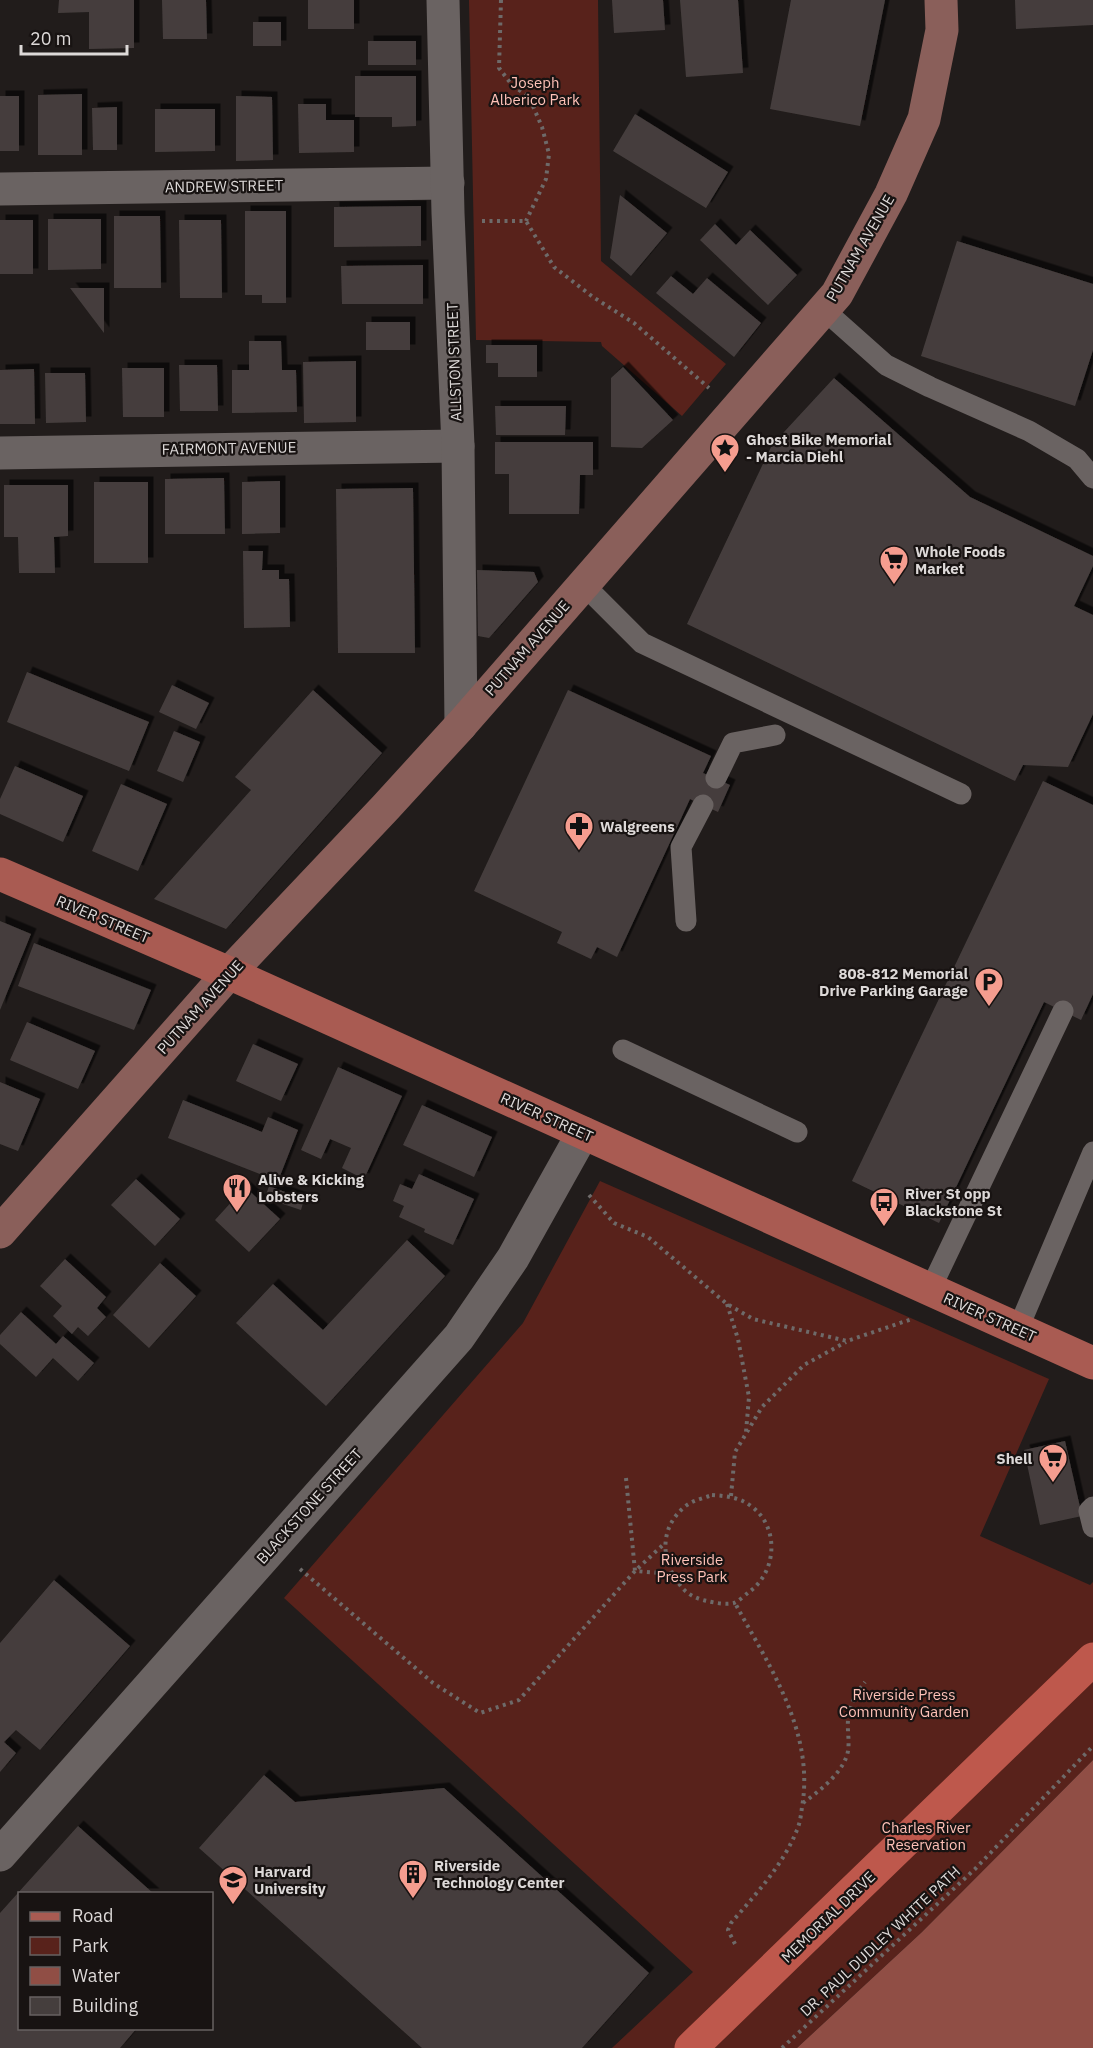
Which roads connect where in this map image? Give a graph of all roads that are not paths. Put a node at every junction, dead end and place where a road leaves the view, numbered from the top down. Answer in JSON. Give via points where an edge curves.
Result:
{"nodes":[{"id":1,"x":443,"y":0,"type":"edge"},
{"id":2,"x":941,"y":0,"type":"edge"},
{"id":3,"x":448,"y":183,"type":"junction"},
{"id":4,"x":0,"y":189,"type":"edge"},
{"id":5,"x":823,"y":309,"type":"junction"},
{"id":6,"x":458,"y":446,"type":"junction"},
{"id":7,"x":0,"y":453,"type":"edge"},
{"id":8,"x":1093,"y":478,"type":"edge"},
{"id":9,"x":583,"y":584,"type":"junction"},
{"id":10,"x":461,"y":725,"type":"junction"},
{"id":11,"x":775,"y":735,"type":"dead end"},
{"id":12,"x":716,"y":778,"type":"dead end"},
{"id":13,"x":961,"y":794,"type":"dead end"},
{"id":14,"x":703,"y":805,"type":"dead end"},
{"id":15,"x":0,"y":874,"type":"edge"},
{"id":16,"x":686,"y":921,"type":"dead end"},
{"id":17,"x":229,"y":973,"type":"junction"},
{"id":18,"x":1063,"y":1011,"type":"dead end"},
{"id":19,"x":623,"y":1050,"type":"dead end"},
{"id":20,"x":797,"y":1132,"type":"dead end"},
{"id":21,"x":583,"y":1133,"type":"junction"},
{"id":22,"x":1093,"y":1152,"type":"edge"},
{"id":23,"x":0,"y":1232,"type":"edge"},
{"id":24,"x":930,"y":1290,"type":"junction"},
{"id":25,"x":1018,"y":1329,"type":"junction"},
{"id":26,"x":1093,"y":1363,"type":"edge"},
{"id":27,"x":1093,"y":1507,"type":"edge"},
{"id":28,"x":1093,"y":1527,"type":"edge"},
{"id":29,"x":1093,"y":1659,"type":"edge"},
{"id":30,"x":0,"y":1855,"type":"edge"},
{"id":31,"x":691,"y":2048,"type":"edge"}],
"edges":[{"from":1,"to":3,"type":"street","name":"ALLSTON STREET"},
{"from":2,"to":5,"type":"main road","name":"PUTNAM AVENUE","via":[[942,30],[924,119],[891,194],[837,294]]},
{"from":3,"to":4,"type":"street","name":"ANDREW STREET"},
{"from":3,"to":6,"type":"street","name":"ALLSTON STREET"},
{"from":5,"to":8,"type":"lane","via":[[886,365],[1029,431],[1077,459]]},
{"from":5,"to":9,"type":"main road","name":"PUTNAM AVENUE"},
{"from":6,"to":7,"type":"street","name":"FAIRMONT AVENUE"},
{"from":6,"to":10,"type":"street","name":"ALLSTON STREET"},
{"from":9,"to":10,"type":"main road","name":"PUTNAM AVENUE"},
{"from":9,"to":13,"type":"lane","via":[[642,643]]},
{"from":10,"to":17,"type":"main road","name":"PUTNAM AVENUE"},
{"from":11,"to":12,"type":"lane","via":[[733,743]]},
{"from":14,"to":16,"type":"lane","via":[[681,847]]},
{"from":15,"to":17,"type":"main road","name":"RIVER STREET"},
{"from":17,"to":21,"type":"main road","name":"RIVER STREET"},
{"from":17,"to":23,"type":"main road","name":"PUTNAM AVENUE"},
{"from":18,"to":24,"type":"lane"},
{"from":19,"to":20,"type":"lane"},
{"from":21,"to":24,"type":"main road","name":"RIVER STREET"},
{"from":21,"to":30,"type":"street","name":"BLACKSTONE STREET","via":[[513,1258],[459,1337]]},
{"from":22,"to":25,"type":"lane"},
{"from":24,"to":25,"type":"main road","name":"RIVER STREET"},
{"from":25,"to":26,"type":"main road","name":"RIVER STREET"},
{"from":27,"to":28,"type":"lane","via":[[1089,1511]]},
{"from":29,"to":31,"type":"highway","name":"MEMORIAL DRIVE"}]}
